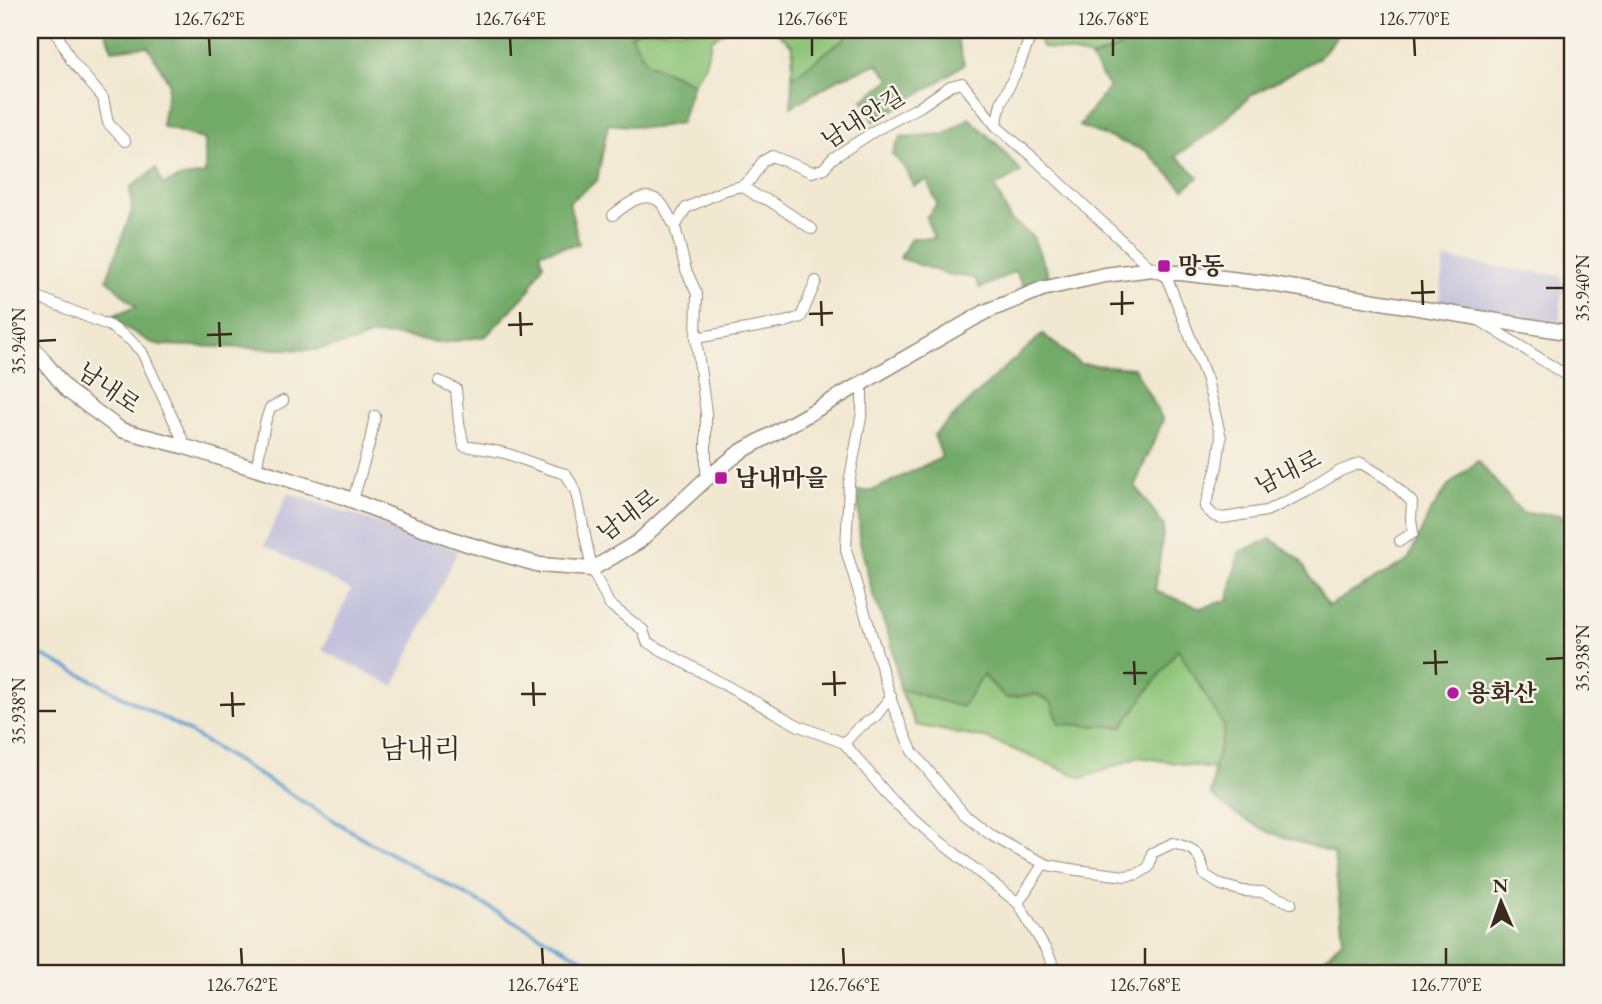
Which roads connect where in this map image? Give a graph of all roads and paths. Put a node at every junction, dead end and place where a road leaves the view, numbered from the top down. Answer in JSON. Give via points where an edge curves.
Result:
{"nodes":[{"id":1,"x":55,"y":30,"type":"edge"},
{"id":2,"x":1033,"y":30,"type":"edge"},
{"id":3,"x":996,"y":126,"type":"junction"},
{"id":4,"x":125,"y":141,"type":"dead end"},
{"id":5,"x":743,"y":186,"type":"junction"},
{"id":6,"x":613,"y":215,"type":"dead end"},
{"id":7,"x":1572,"y":225,"type":"edge"},
{"id":8,"x":675,"y":227,"type":"junction"},
{"id":9,"x":812,"y":229,"type":"dead end"},
{"id":10,"x":1158,"y":271,"type":"junction"},
{"id":11,"x":816,"y":281,"type":"dead end"},
{"id":12,"x":30,"y":294,"type":"edge"},
{"id":13,"x":1472,"y":316,"type":"junction"},
{"id":14,"x":1570,"y":332,"type":"edge"},
{"id":15,"x":696,"y":338,"type":"junction"},
{"id":16,"x":30,"y":344,"type":"edge"},
{"id":17,"x":1572,"y":379,"type":"edge"},
{"id":18,"x":439,"y":381,"type":"dead end"},
{"id":19,"x":862,"y":383,"type":"junction"},
{"id":20,"x":283,"y":401,"type":"dead end"},
{"id":21,"x":375,"y":416,"type":"dead end"},
{"id":22,"x":186,"y":447,"type":"junction"},
{"id":23,"x":256,"y":470,"type":"junction"},
{"id":24,"x":706,"y":479,"type":"junction"},
{"id":25,"x":353,"y":500,"type":"junction"},
{"id":26,"x":1401,"y":541,"type":"dead end"},
{"id":27,"x":592,"y":569,"type":"junction"},
{"id":28,"x":891,"y":696,"type":"junction"},
{"id":29,"x":844,"y":743,"type":"junction"},
{"id":30,"x":1044,"y":863,"type":"junction"},
{"id":31,"x":1291,"y":902,"type":"dead end"},
{"id":32,"x":1018,"y":903,"type":"junction"},
{"id":33,"x":1058,"y":974,"type":"edge"}],
"edges":[{"from":1,"to":4,"type":"street","via":[[71,60],[103,97],[107,123]]},
{"from":2,"to":3,"type":"street","via":[[1001,103]]},
{"from":3,"to":5,"type":"street","name":"남내안길","via":[[962,83],[876,130],[823,169],[812,172],[772,156],[762,161]]},
{"from":3,"to":10,"type":"street","name":"남내안길"},
{"from":5,"to":8,"type":"street","via":[[686,208]]},
{"from":5,"to":9,"type":"street"},
{"from":6,"to":8,"type":"street","via":[[641,197],[652,198],[661,203]]},
{"from":7,"to":14,"type":"street"},
{"from":8,"to":15,"type":"street","via":[[697,294]]},
{"from":10,"to":13,"type":"street","name":"남내로","via":[[1265,282]]},
{"from":10,"to":19,"type":"street","name":"남내로","via":[[1105,275],[1042,289],[985,312]]},
{"from":10,"to":26,"type":"street","name":"남내로","via":[[1207,380],[1221,438],[1205,507],[1223,518],[1266,511],[1362,463],[1412,502],[1413,533]]},
{"from":11,"to":15,"type":"street","via":[[801,317]]},
{"from":12,"to":22,"type":"street","via":[[110,326],[129,339],[142,352]]},
{"from":13,"to":14,"type":"street","name":"남내로"},
{"from":13,"to":17,"type":"street"},
{"from":15,"to":24,"type":"street","via":[[706,413]]},
{"from":16,"to":22,"type":"street","name":"남내로","via":[[68,391],[121,430]]},
{"from":18,"to":27,"type":"street","via":[[456,389],[464,446],[566,474],[576,492]]},
{"from":19,"to":24,"type":"street","name":"남내로","via":[[740,452]]},
{"from":19,"to":28,"type":"street","via":[[846,550]]},
{"from":20,"to":23,"type":"street","via":[[270,408]]},
{"from":21,"to":25,"type":"street"},
{"from":22,"to":23,"type":"street","name":"남내로"},
{"from":23,"to":25,"type":"street","name":"남내로"},
{"from":24,"to":27,"type":"street","name":"남내로","via":[[638,542]]},
{"from":25,"to":27,"type":"street","name":"남내로","via":[[438,534],[540,565]]},
{"from":27,"to":29,"type":"street","via":[[609,604],[643,630],[647,642],[799,726]]},
{"from":28,"to":29,"type":"street","via":[[876,716]]},
{"from":28,"to":30,"type":"street","via":[[912,751],[964,814],[990,835]]},
{"from":29,"to":32,"type":"street","via":[[891,799]]},
{"from":30,"to":31,"type":"street","via":[[1138,874],[1149,867],[1153,853],[1173,843],[1192,848],[1205,875],[1221,885]]},
{"from":30,"to":32,"type":"street"},
{"from":32,"to":33,"type":"street"}]}
